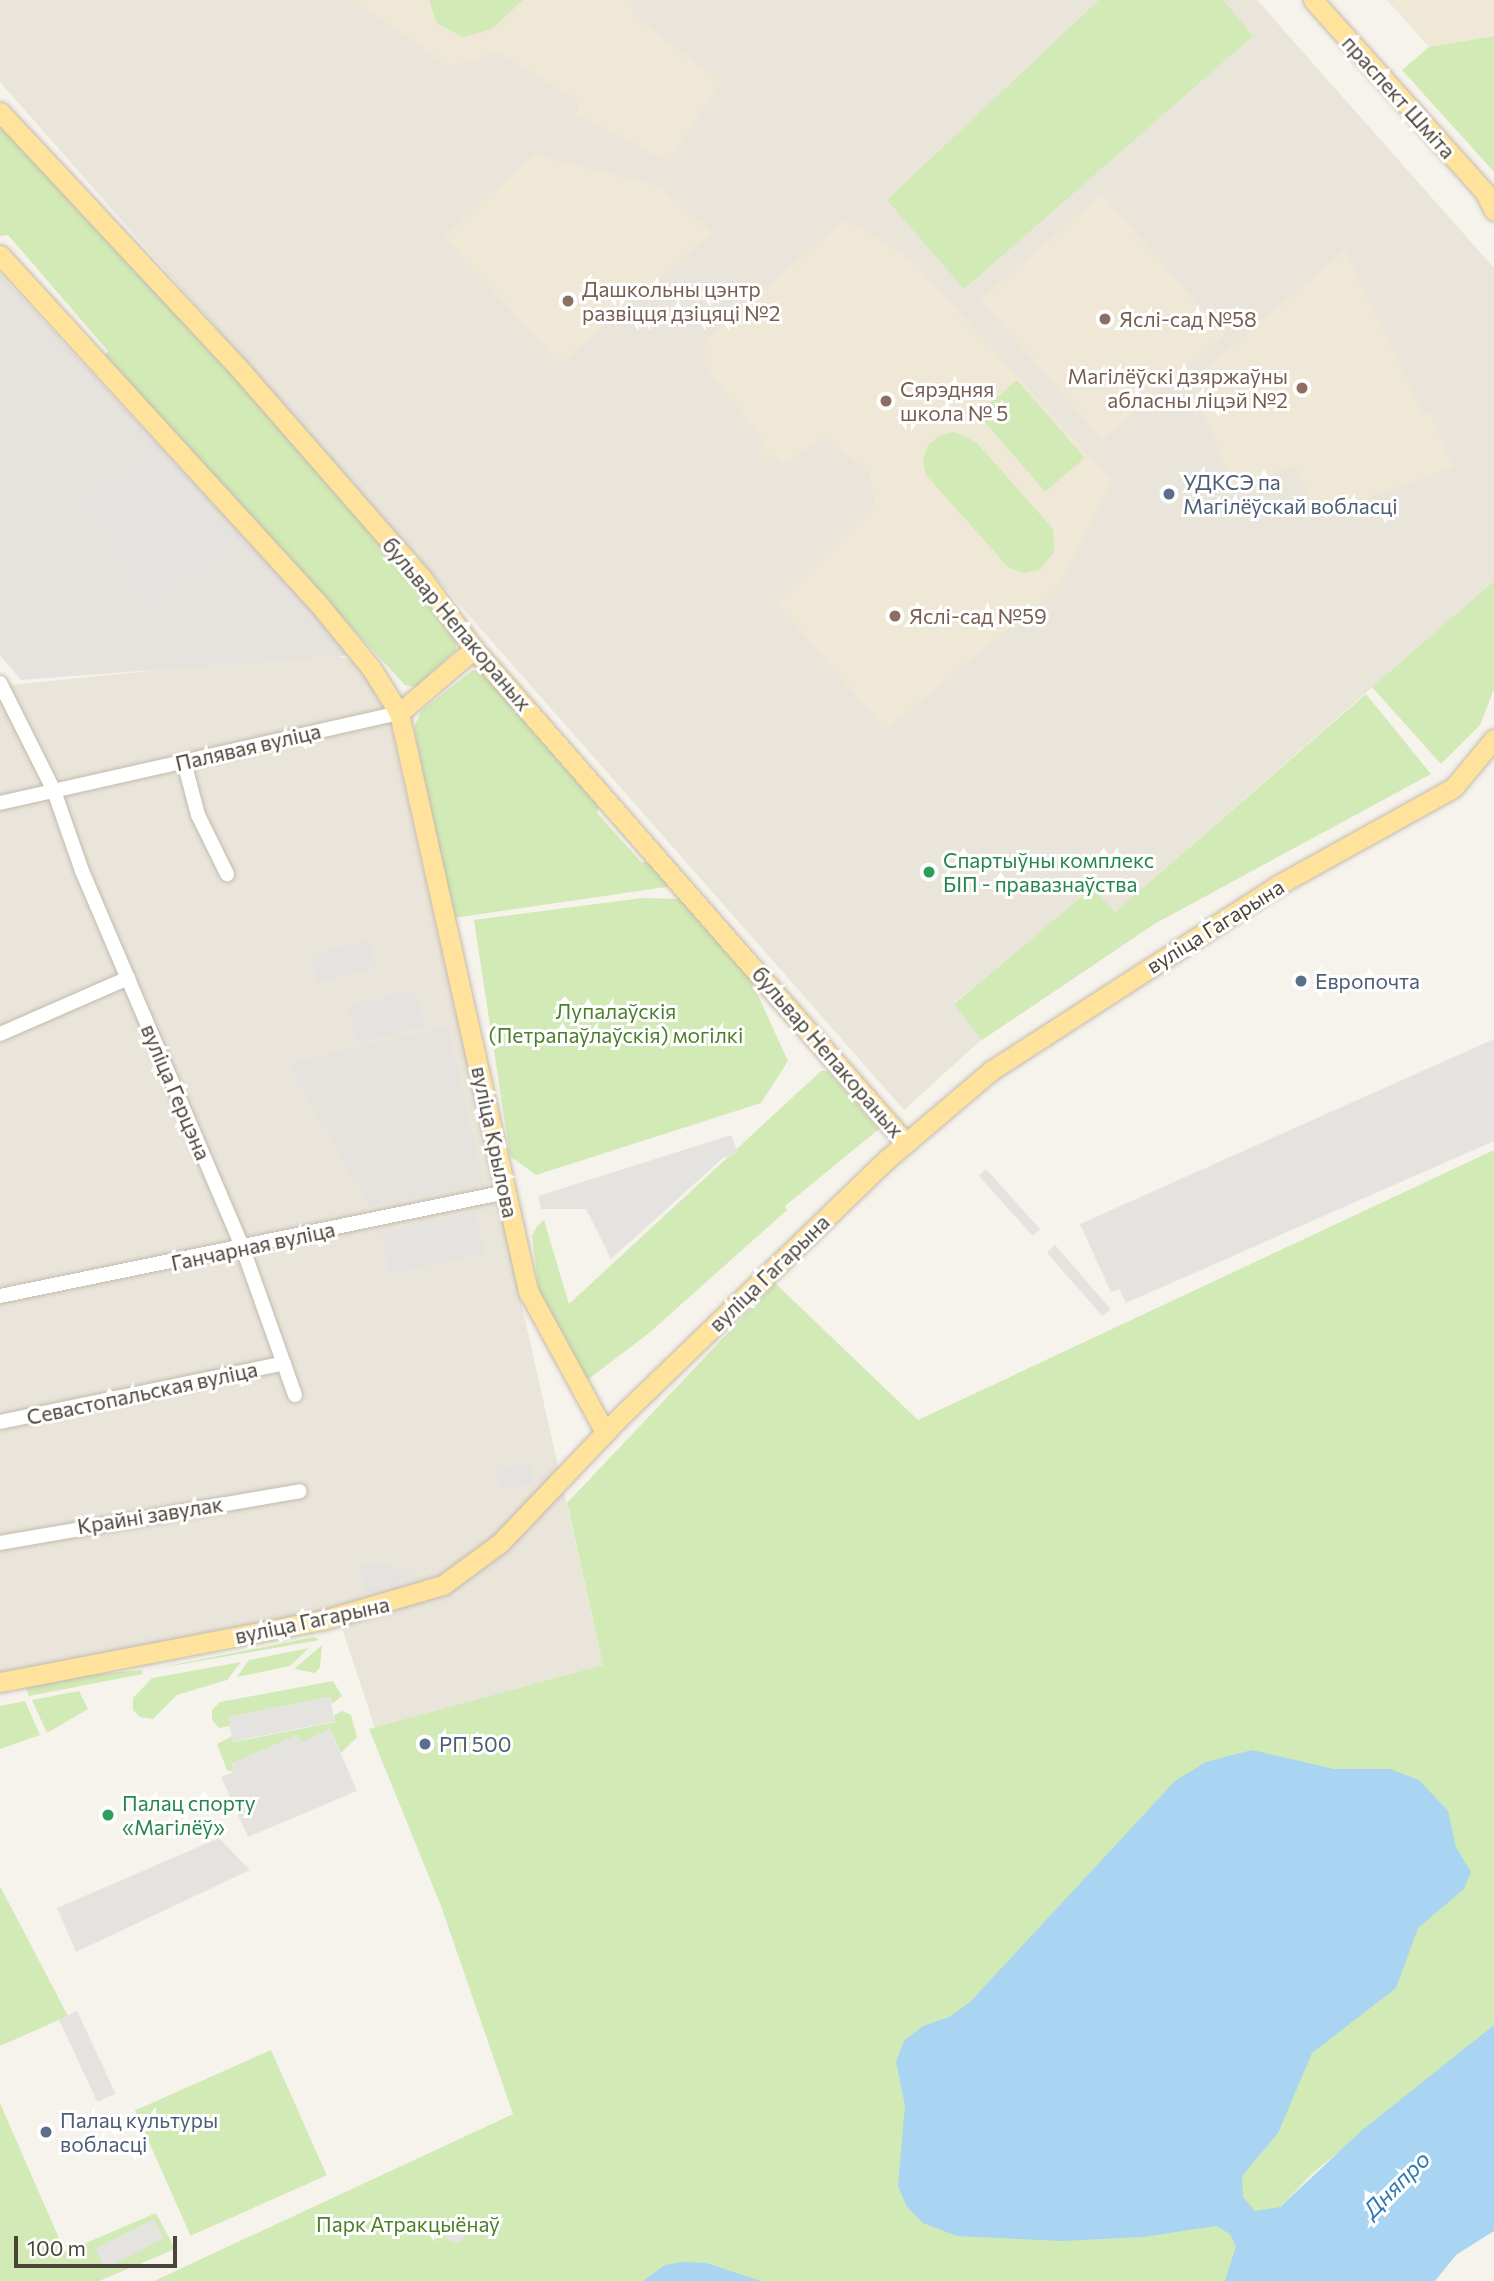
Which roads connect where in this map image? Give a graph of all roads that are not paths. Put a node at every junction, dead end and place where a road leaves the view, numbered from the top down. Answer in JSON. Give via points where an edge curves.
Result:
{"nodes":[{"id":1,"x":1313,"y":0,"type":"edge"},
{"id":2,"x":0,"y":112,"type":"edge"},
{"id":3,"x":1489,"y":197,"type":"edge"},
{"id":4,"x":1494,"y":211,"type":"edge"},
{"id":5,"x":0,"y":255,"type":"edge"},
{"id":6,"x":474,"y":649,"type":"junction"},
{"id":7,"x":0,"y":683,"type":"edge"},
{"id":8,"x":4,"y":701,"type":"edge"},
{"id":9,"x":399,"y":713,"type":"junction"},
{"id":10,"x":1494,"y":738,"type":"edge"},
{"id":11,"x":184,"y":762,"type":"junction"},
{"id":12,"x":54,"y":791,"type":"junction"},
{"id":13,"x":0,"y":803,"type":"edge"},
{"id":14,"x":227,"y":874,"type":"dead end"},
{"id":15,"x":128,"y":978,"type":"junction"},
{"id":16,"x":0,"y":1034,"type":"edge"},
{"id":17,"x":906,"y":1143,"type":"junction"},
{"id":18,"x":506,"y":1192,"type":"junction"},
{"id":19,"x":243,"y":1249,"type":"junction"},
{"id":20,"x":0,"y":1296,"type":"edge"},
{"id":21,"x":284,"y":1363,"type":"junction"},
{"id":22,"x":295,"y":1395,"type":"dead end"},
{"id":23,"x":0,"y":1422,"type":"edge"},
{"id":24,"x":605,"y":1432,"type":"junction"},
{"id":25,"x":300,"y":1491,"type":"dead end"},
{"id":26,"x":0,"y":1543,"type":"edge"},
{"id":27,"x":0,"y":1682,"type":"edge"}],
"edges":[{"from":1,"to":3,"type":"main road","name":"праспект Шміта"},
{"from":2,"to":6,"type":"main road","name":"бульвар Непакораных","via":[[237,366],[422,578]]},
{"from":3,"to":4,"type":"main road","name":"праспект Шміта"},
{"from":5,"to":9,"type":"main road","name":"вуліца Крылова","via":[[317,602],[371,668]]},
{"from":6,"to":9,"type":"main road","name":"Палявая вуліца"},
{"from":6,"to":17,"type":"main road","name":"бульвар Непакораных"},
{"from":7,"to":8,"type":"street","name":"вуліца Герцэна"},
{"from":8,"to":12,"type":"street","name":"вуліца Герцэна"},
{"from":9,"to":11,"type":"street","name":"Палявая вуліца"},
{"from":9,"to":18,"type":"main road","name":"вуліца Крылова"},
{"from":10,"to":17,"type":"main road","name":"вуліца Гагарына","via":[[1453,788],[1278,885],[1137,975],[992,1070]]},
{"from":11,"to":12,"type":"street","name":"Палявая вуліца"},
{"from":11,"to":14,"type":"street","via":[[198,815]]},
{"from":12,"to":13,"type":"street","name":"Палявая вуліца"},
{"from":12,"to":15,"type":"street","name":"вуліца Герцэна"},
{"from":15,"to":16,"type":"street"},
{"from":15,"to":19,"type":"street","name":"вуліца Герцэна"},
{"from":17,"to":24,"type":"main road","name":"вуліца Гагарына"},
{"from":18,"to":19,"type":"street","name":"Ганчарная вуліца"},
{"from":18,"to":24,"type":"main road","name":"вуліца Крылова","via":[[528,1291]]},
{"from":19,"to":20,"type":"street","name":"Ганчарная вуліца"},
{"from":19,"to":21,"type":"street","name":"вуліца Герцэна"},
{"from":21,"to":22,"type":"street","name":"вуліца Герцэна"},
{"from":21,"to":23,"type":"street","name":"Севастопальская вуліца"},
{"from":24,"to":27,"type":"main road","name":"вуліца Гагарына","via":[[500,1543],[443,1585],[338,1617]]},
{"from":25,"to":26,"type":"street","name":"Крайні завулак"}]}
